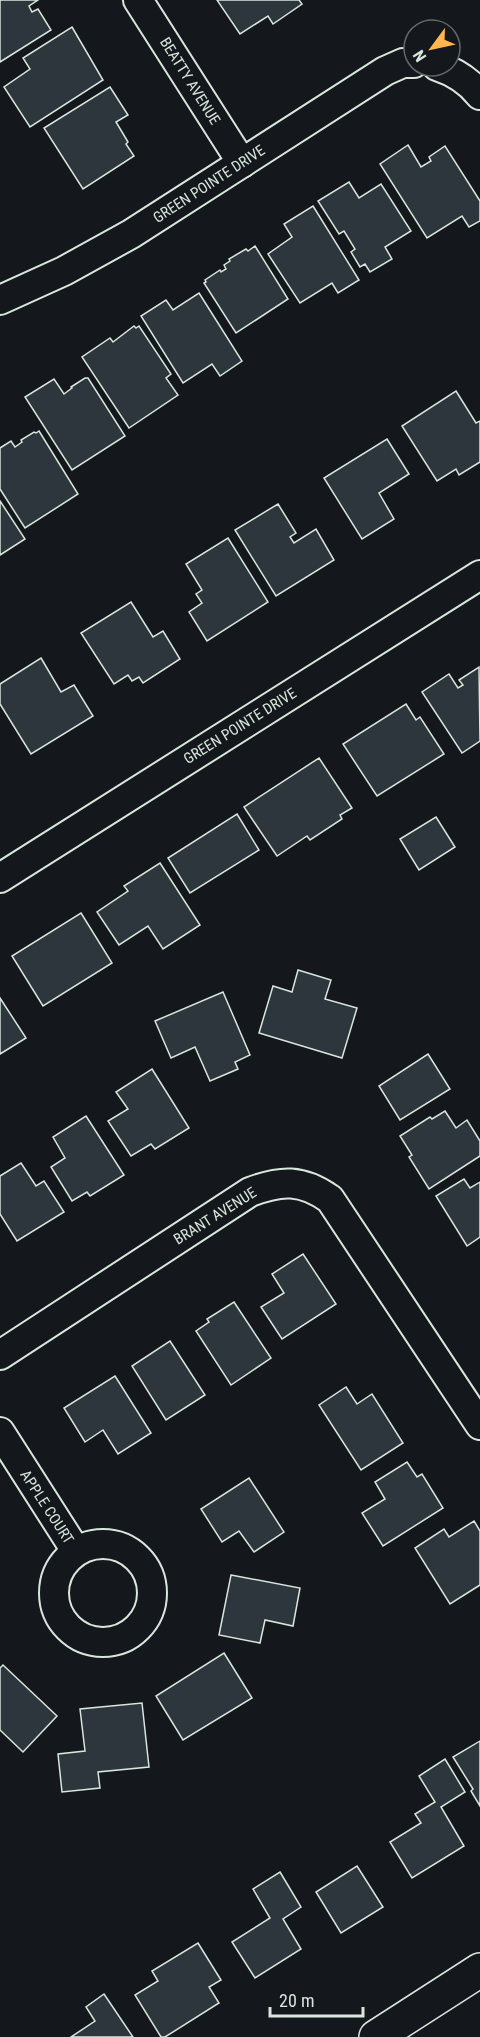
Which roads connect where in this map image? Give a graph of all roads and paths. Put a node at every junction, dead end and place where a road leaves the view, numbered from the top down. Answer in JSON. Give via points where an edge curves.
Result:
{"nodes":[{"id":1,"x":138,"y":0,"type":"edge"},
{"id":2,"x":402,"y":63,"type":"edge"},
{"id":3,"x":462,"y":78,"type":"edge"},
{"id":4,"x":480,"y":95,"type":"edge"},
{"id":5,"x":242,"y":163,"type":"junction"},
{"id":6,"x":0,"y":300,"type":"edge"},
{"id":7,"x":480,"y":575,"type":"edge"},
{"id":8,"x":0,"y":878,"type":"edge"},
{"id":9,"x":0,"y":1355,"type":"edge"},
{"id":10,"x":480,"y":1425,"type":"edge"},
{"id":11,"x":0,"y":1432,"type":"edge"},
{"id":12,"x":76,"y":1551,"type":"dead end"},
{"id":13,"x":480,"y":1970,"type":"edge"},
{"id":14,"x":376,"y":2037,"type":"edge"}],
"edges":[{"from":1,"to":5,"type":"street","name":"BEATTY AVENUE"},
{"from":2,"to":5,"type":"street","name":"GREEN POINTE DRIVE","via":[[385,70]]},
{"from":3,"to":4,"type":"street"},
{"from":5,"to":6,"type":"street","name":"GREEN POINTE DRIVE","via":[[98,254]]},
{"from":7,"to":8,"type":"street","name":"GREEN POINTE DRIVE"},
{"from":9,"to":10,"type":"street","name":"BRANT AVENUE","via":[[250,1192],[280,1183],[307,1185],[330,1199]]},
{"from":11,"to":12,"type":"street","name":"APPLE COURT"},
{"from":13,"to":14,"type":"street"}]}
